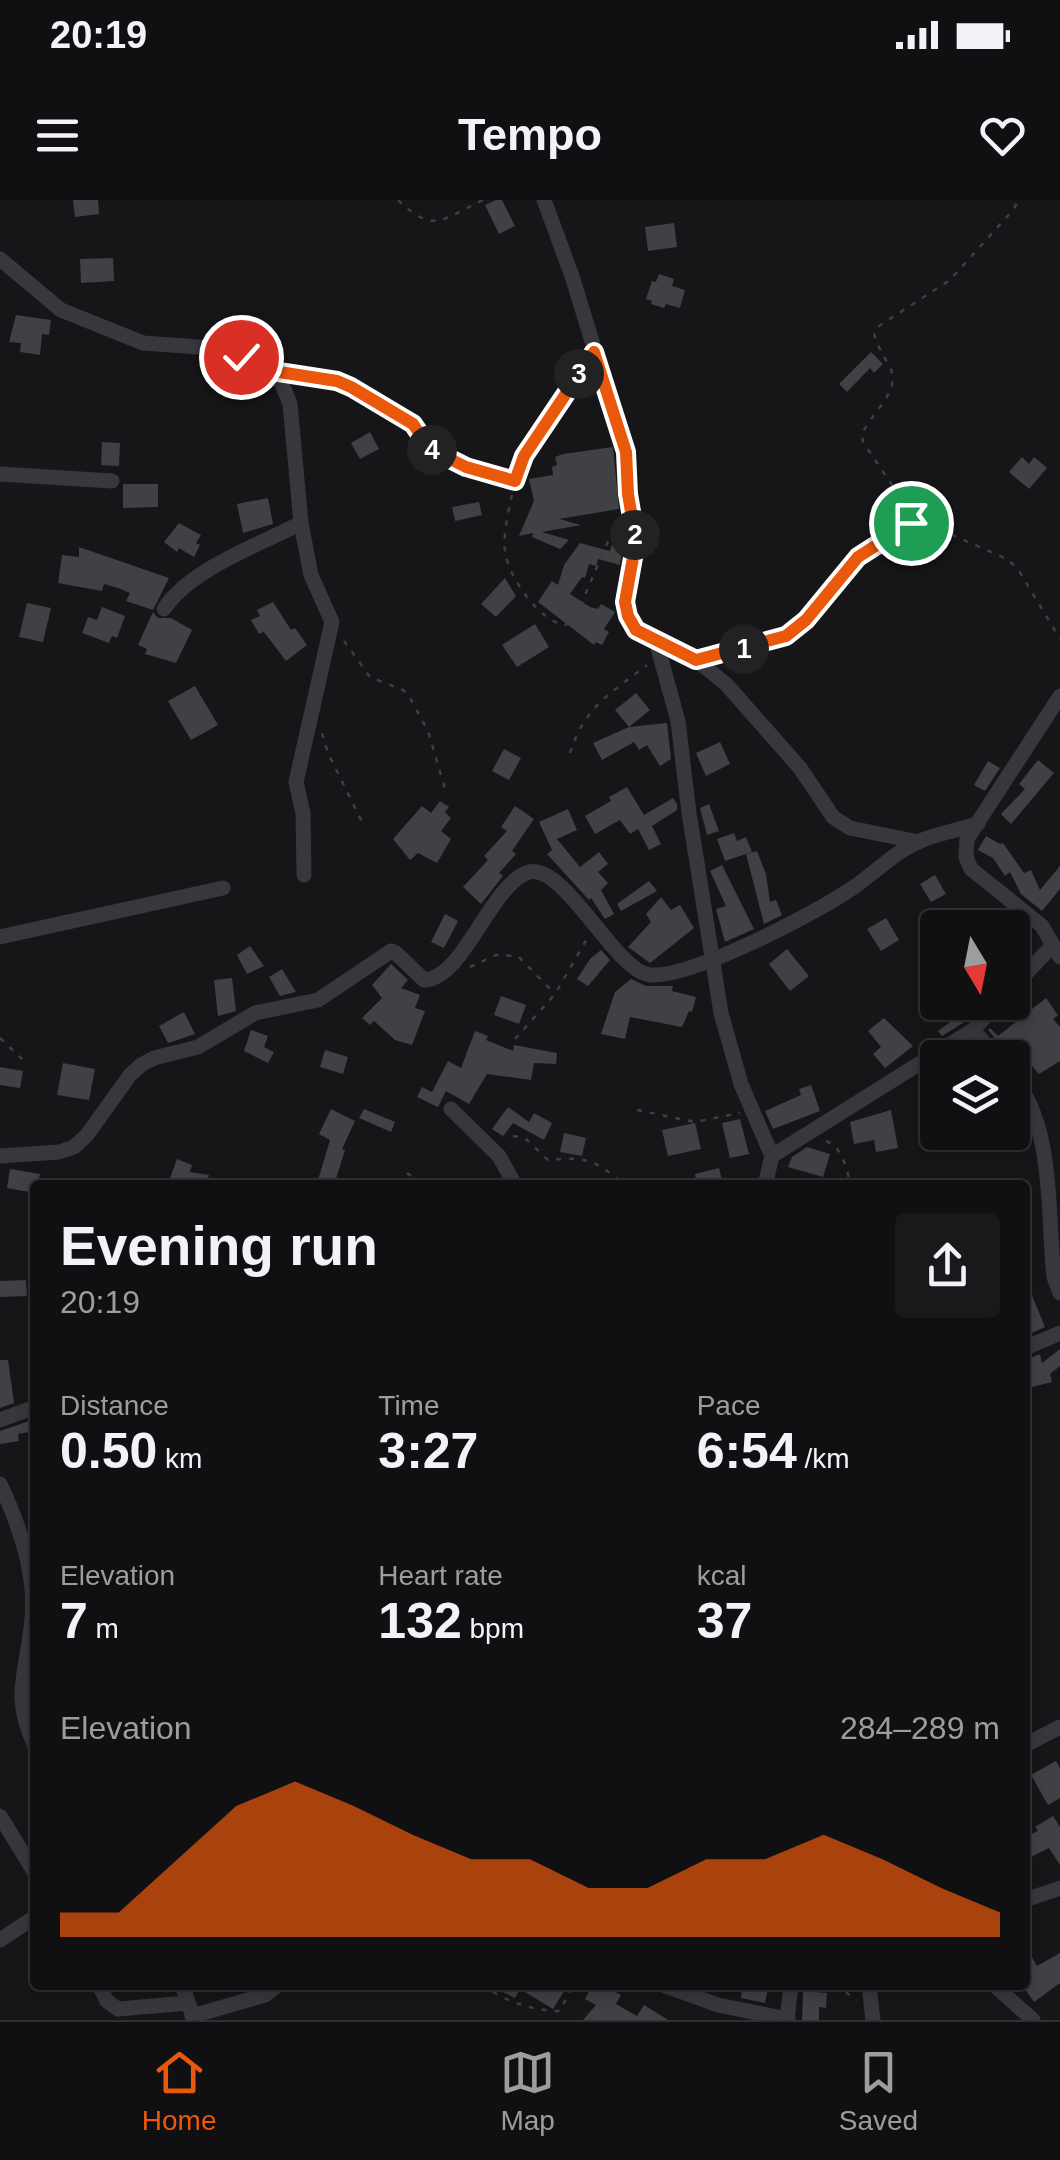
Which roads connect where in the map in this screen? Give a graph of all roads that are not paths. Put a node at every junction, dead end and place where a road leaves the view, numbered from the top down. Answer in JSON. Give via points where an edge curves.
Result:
{"nodes":[{"id":1,"x":544,"y":200,"type":"edge"},
{"id":2,"x":0,"y":260,"type":"edge"},
{"id":3,"x":266,"y":370,"type":"junction"},
{"id":4,"x":0,"y":474,"type":"edge"},
{"id":5,"x":515,"y":481,"type":"road end"},
{"id":6,"x":112,"y":482,"type":"dead end"},
{"id":7,"x":301,"y":523,"type":"junction"},
{"id":8,"x":164,"y":609,"type":"dead end"},
{"id":9,"x":658,"y":648,"type":"junction"},
{"id":10,"x":1060,"y":696,"type":"edge"},
{"id":11,"x":978,"y":824,"type":"junction"},
{"id":12,"x":918,"y":842,"type":"junction"},
{"id":13,"x":304,"y":875,"type":"dead end"},
{"id":14,"x":223,"y":888,"type":"dead end"},
{"id":15,"x":0,"y":937,"type":"edge"},
{"id":16,"x":1057,"y":951,"type":"edge"},
{"id":17,"x":713,"y":959,"type":"junction"},
{"id":18,"x":1030,"y":973,"type":"edge"},
{"id":19,"x":982,"y":1020,"type":"edge"},
{"id":20,"x":973,"y":1030,"type":"junction"},
{"id":21,"x":982,"y":1040,"type":"edge"},
{"id":22,"x":1030,"y":1106,"type":"edge"},
{"id":23,"x":452,"y":1108,"type":"dead end"},
{"id":24,"x":0,"y":1156,"type":"edge"},
{"id":25,"x":772,"y":1156,"type":"junction"},
{"id":26,"x":512,"y":1180,"type":"edge"},
{"id":27,"x":767,"y":1180,"type":"edge"},
{"id":28,"x":1060,"y":1293,"type":"edge"},
{"id":29,"x":1060,"y":1333,"type":"edge"},
{"id":30,"x":1030,"y":1346,"type":"edge"},
{"id":31,"x":30,"y":1409,"type":"edge"},
{"id":32,"x":0,"y":1420,"type":"edge"},
{"id":33,"x":0,"y":1484,"type":"edge"},
{"id":34,"x":30,"y":1580,"type":"edge"},
{"id":35,"x":30,"y":1646,"type":"edge"},
{"id":36,"x":1060,"y":1726,"type":"edge"},
{"id":37,"x":30,"y":1733,"type":"edge"},
{"id":38,"x":1030,"y":1742,"type":"edge"},
{"id":39,"x":0,"y":1816,"type":"edge"},
{"id":40,"x":30,"y":1865,"type":"edge"},
{"id":41,"x":1060,"y":1888,"type":"edge"},
{"id":42,"x":1030,"y":1898,"type":"edge"},
{"id":43,"x":30,"y":1920,"type":"edge"},
{"id":44,"x":0,"y":1940,"type":"edge"},
{"id":45,"x":272,"y":1990,"type":"edge"},
{"id":46,"x":677,"y":1990,"type":"edge"},
{"id":47,"x":790,"y":1990,"type":"edge"},
{"id":48,"x":870,"y":1990,"type":"edge"},
{"id":49,"x":1000,"y":1990,"type":"edge"},
{"id":50,"x":108,"y":2013,"type":"edge"},
{"id":51,"x":191,"y":2013,"type":"edge"},
{"id":52,"x":872,"y":2015,"type":"edge"},
{"id":53,"x":788,"y":2019,"type":"edge"},
{"id":54,"x":1033,"y":2020,"type":"edge"}],
"edges":[{"from":1,"to":9,"type":"street","via":[[626,452],[636,541],[625,602],[636,630]]},
{"from":2,"to":3,"type":"street","via":[[62,310],[154,345],[226,349]]},
{"from":3,"to":5,"type":"street","via":[[351,387],[413,424],[430,449]]},
{"from":3,"to":7,"type":"street","via":[[290,404]]},
{"from":4,"to":6,"type":"street"},
{"from":7,"to":8,"type":"street","via":[[196,578]]},
{"from":7,"to":13,"type":"street","via":[[312,575],[332,622],[296,782]]},
{"from":9,"to":12,"type":"street","via":[[696,660],[750,710],[833,817],[850,828]]},
{"from":9,"to":17,"type":"street","via":[[678,721]]},
{"from":10,"to":11,"type":"street"},
{"from":11,"to":12,"type":"street"},
{"from":11,"to":16,"type":"street","via":[[967,839],[971,869],[1042,926]]},
{"from":12,"to":17,"type":"street","via":[[824,905]]},
{"from":14,"to":15,"type":"street"},
{"from":16,"to":18,"type":"street"},
{"from":17,"to":24,"type":"street","via":[[671,972],[636,970],[550,879],[529,871],[435,979],[424,980],[391,952],[318,1000],[256,1013],[198,1046],[142,1065],[74,1147]]},
{"from":17,"to":25,"type":"street","via":[[721,1014]]},
{"from":19,"to":20,"type":"street"},
{"from":20,"to":21,"type":"street"},
{"from":20,"to":25,"type":"street"},
{"from":22,"to":28,"type":"street","via":[[1044,1147]]},
{"from":23,"to":26,"type":"street","via":[[499,1156]]},
{"from":25,"to":27,"type":"street"},
{"from":29,"to":30,"type":"street"},
{"from":31,"to":32,"type":"street"},
{"from":33,"to":34,"type":"street"},
{"from":35,"to":37,"type":"street","via":[[21,1709]]},
{"from":36,"to":38,"type":"street"},
{"from":39,"to":40,"type":"street"},
{"from":41,"to":42,"type":"street"},
{"from":43,"to":44,"type":"street"},
{"from":45,"to":51,"type":"street"},
{"from":46,"to":53,"type":"street"},
{"from":47,"to":53,"type":"street"},
{"from":48,"to":52,"type":"street"},
{"from":49,"to":54,"type":"street"},
{"from":50,"to":51,"type":"street"}]}
